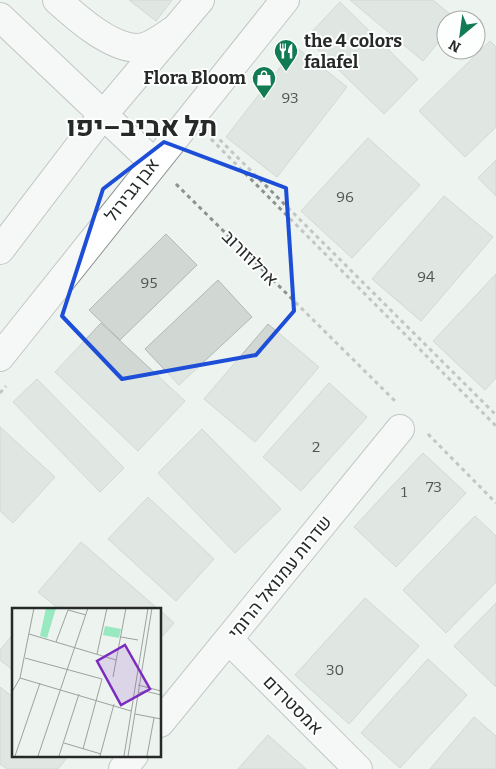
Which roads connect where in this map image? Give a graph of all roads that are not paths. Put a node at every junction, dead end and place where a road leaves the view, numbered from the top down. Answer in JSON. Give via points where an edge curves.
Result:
{"nodes":[{"id":1,"x":57,"y":0,"type":"edge"},
{"id":2,"x":200,"y":0,"type":"edge"},
{"id":3,"x":285,"y":0,"type":"edge"},
{"id":4,"x":0,"y":17,"type":"edge"},
{"id":5,"x":172,"y":31,"type":"junction"},
{"id":6,"x":103,"y":115,"type":"junction"},
{"id":7,"x":154,"y":163,"type":"junction"},
{"id":8,"x":0,"y":250,"type":"edge"},
{"id":9,"x":0,"y":357,"type":"edge"},
{"id":10,"x":412,"y":430,"type":"road end"},
{"id":11,"x":228,"y":640,"type":"junction"},
{"id":12,"x":161,"y":723,"type":"edge"},
{"id":13,"x":133,"y":756,"type":"edge"},
{"id":14,"x":122,"y":769,"type":"edge"},
{"id":15,"x":358,"y":769,"type":"edge"}],
"edges":[{"from":1,"to":5,"type":"street","via":[[81,22],[124,45],[137,48],[148,45]]},
{"from":2,"to":5,"type":"street"},
{"from":3,"to":7,"type":"street","name":"אבן גבירול"},
{"from":4,"to":6,"type":"street"},
{"from":5,"to":6,"type":"street"},
{"from":6,"to":7,"type":"street"},
{"from":6,"to":8,"type":"street"},
{"from":7,"to":9,"type":"street","name":"אבן גבירול"},
{"from":10,"to":11,"type":"street","name":"שדרות עמנואל הרומי"},
{"from":11,"to":12,"type":"street","name":"שדרות עמנואל הרומי"},
{"from":11,"to":15,"type":"street","name":"אמסטרדם"},
{"from":13,"to":14,"type":"street"}]}
